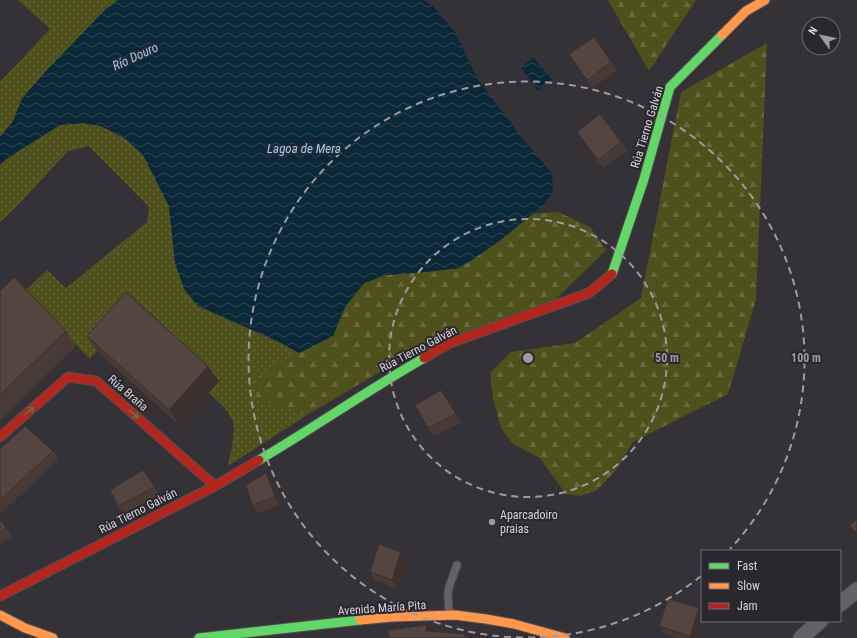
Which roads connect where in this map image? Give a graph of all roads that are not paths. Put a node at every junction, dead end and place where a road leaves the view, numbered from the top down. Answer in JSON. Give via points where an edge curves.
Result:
{"nodes":[{"id":1,"x":765,"y":0,"type":"edge"},
{"id":2,"x":0,"y":437,"type":"edge"},
{"id":3,"x":215,"y":486,"type":"junction"},
{"id":4,"x":457,"y":565,"type":"dead end"},
{"id":5,"x":857,"y":590,"type":"edge"},
{"id":6,"x":0,"y":596,"type":"edge"},
{"id":7,"x":841,"y":603,"type":"edge"},
{"id":8,"x":0,"y":615,"type":"edge"},
{"id":9,"x":449,"y":616,"type":"junction"},
{"id":10,"x":819,"y":622,"type":"edge"},
{"id":11,"x":53,"y":638,"type":"edge"},
{"id":12,"x":199,"y":638,"type":"edge"},
{"id":13,"x":565,"y":638,"type":"edge"},
{"id":14,"x":801,"y":638,"type":"edge"}],
"edges":[{"from":1,"to":3,"type":"street","name":"Rúa Tierno Galván","via":[[746,11],[670,87],[644,179],[613,273],[589,293],[450,343]]},
{"from":2,"to":3,"type":"street","name":"Rúa Braña","one_way":true,"via":[[68,377],[96,381]]},
{"from":3,"to":6,"type":"street","name":"Rúa Tierno Galván"},
{"from":4,"to":9,"type":"lane","via":[[448,593]]},
{"from":5,"to":7,"type":"street"},
{"from":8,"to":11,"type":"street","via":[[24,628]]},
{"from":9,"to":12,"type":"street","name":"Avenida María Pita","via":[[392,617]]},
{"from":9,"to":13,"type":"street","name":"Avenida María Pita","via":[[514,624]]},
{"from":10,"to":14,"type":"street"}]}
